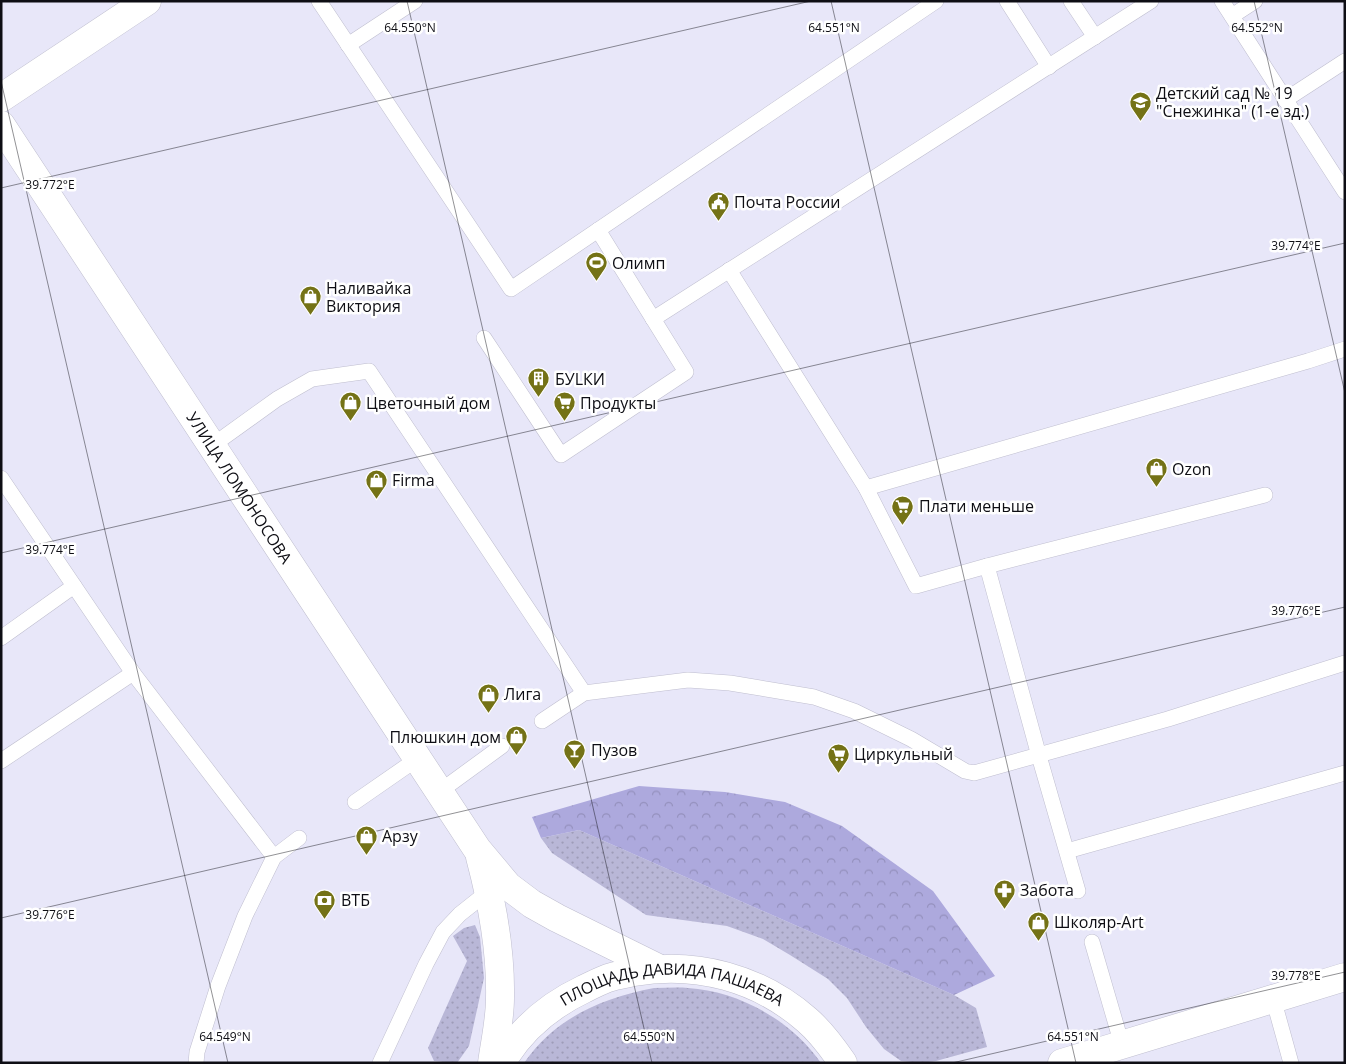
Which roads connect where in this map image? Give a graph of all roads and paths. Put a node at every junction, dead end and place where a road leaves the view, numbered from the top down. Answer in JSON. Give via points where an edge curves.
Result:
{"nodes":[{"id":1,"x":147,"y":1,"type":"edge"},
{"id":2,"x":319,"y":1,"type":"edge"},
{"id":3,"x":415,"y":1,"type":"edge"},
{"id":4,"x":936,"y":1,"type":"edge"},
{"id":5,"x":1007,"y":1,"type":"edge"},
{"id":6,"x":1071,"y":1,"type":"edge"},
{"id":7,"x":1151,"y":1,"type":"edge"},
{"id":8,"x":1222,"y":1,"type":"edge"},
{"id":9,"x":1255,"y":1,"type":"edge"},
{"id":10,"x":1232,"y":16,"type":"junction"},
{"id":11,"x":1095,"y":37,"type":"junction"},
{"id":12,"x":348,"y":46,"type":"junction"},
{"id":13,"x":1345,"y":61,"type":"edge"},
{"id":14,"x":1049,"y":67,"type":"junction"},
{"id":15,"x":1,"y":98,"type":"edge"},
{"id":16,"x":1285,"y":100,"type":"junction"},
{"id":17,"x":1,"y":125,"type":"edge"},
{"id":18,"x":1345,"y":192,"type":"edge"},
{"id":19,"x":598,"y":230,"type":"junction"},
{"id":20,"x":729,"y":270,"type":"junction"},
{"id":21,"x":652,"y":319,"type":"junction"},
{"id":22,"x":484,"y":338,"type":"dead end"},
{"id":23,"x":1345,"y":349,"type":"edge"},
{"id":24,"x":213,"y":445,"type":"junction"},
{"id":25,"x":1,"y":478,"type":"edge"},
{"id":26,"x":866,"y":488,"type":"junction"},
{"id":27,"x":1265,"y":495,"type":"dead end"},
{"id":28,"x":987,"y":566,"type":"junction"},
{"id":29,"x":74,"y":586,"type":"junction"},
{"id":30,"x":1,"y":638,"type":"edge"},
{"id":31,"x":1345,"y":663,"type":"edge"},
{"id":32,"x":133,"y":673,"type":"junction"},
{"id":33,"x":584,"y":693,"type":"junction"},
{"id":34,"x":542,"y":721,"type":"dead end"},
{"id":35,"x":502,"y":746,"type":"dead end"},
{"id":36,"x":1039,"y":756,"type":"junction"},
{"id":37,"x":417,"y":759,"type":"junction"},
{"id":38,"x":1,"y":760,"type":"edge"},
{"id":39,"x":1345,"y":773,"type":"edge"},
{"id":40,"x":439,"y":792,"type":"junction"},
{"id":41,"x":355,"y":802,"type":"dead end"},
{"id":42,"x":299,"y":838,"type":"dead end"},
{"id":43,"x":477,"y":849,"type":"junction"},
{"id":44,"x":1067,"y":851,"type":"junction"},
{"id":45,"x":274,"y":857,"type":"junction"},
{"id":46,"x":489,"y":891,"type":"junction"},
{"id":47,"x":1078,"y":891,"type":"dead end"},
{"id":48,"x":1092,"y":942,"type":"dead end"},
{"id":49,"x":658,"y":968,"type":"junction"},
{"id":50,"x":1345,"y":977,"type":"edge"},
{"id":51,"x":1273,"y":998,"type":"junction"},
{"id":52,"x":1122,"y":1046,"type":"junction"},
{"id":53,"x":836,"y":1053,"type":"edge"},
{"id":54,"x":383,"y":1062,"type":"edge"},
{"id":55,"x":196,"y":1063,"type":"edge"},
{"id":56,"x":492,"y":1063,"type":"edge"},
{"id":57,"x":501,"y":1063,"type":"edge"},
{"id":58,"x":865,"y":1063,"type":"edge"},
{"id":59,"x":1062,"y":1063,"type":"edge"},
{"id":60,"x":1291,"y":1063,"type":"edge"}],
"edges":[{"from":1,"to":15,"type":"street"},
{"from":2,"to":12,"type":"lane"},
{"from":3,"to":12,"type":"lane"},
{"from":4,"to":19,"type":"lane"},
{"from":5,"to":14,"type":"lane"},
{"from":6,"to":11,"type":"lane"},
{"from":7,"to":11,"type":"lane"},
{"from":8,"to":10,"type":"lane"},
{"from":9,"to":10,"type":"lane"},
{"from":10,"to":16,"type":"lane"},
{"from":11,"to":14,"type":"lane"},
{"from":12,"to":19,"type":"lane","via":[[511,289]]},
{"from":13,"to":16,"type":"lane"},
{"from":14,"to":20,"type":"lane"},
{"from":16,"to":18,"type":"lane"},
{"from":17,"to":24,"type":"street","name":"УЛИЦА ЛОМОНОСОВА"},
{"from":19,"to":21,"type":"lane"},
{"from":20,"to":21,"type":"lane"},
{"from":20,"to":26,"type":"lane"},
{"from":21,"to":22,"type":"lane","via":[[686,372],[561,455]]},
{"from":23,"to":26,"type":"lane"},
{"from":24,"to":33,"type":"lane","via":[[276,399],[312,379],[369,371]]},
{"from":24,"to":37,"type":"street","name":"УЛИЦА ЛОМОНОСОВА"},
{"from":25,"to":29,"type":"lane"},
{"from":26,"to":28,"type":"lane","via":[[916,586]]},
{"from":27,"to":28,"type":"lane"},
{"from":28,"to":36,"type":"lane"},
{"from":29,"to":30,"type":"lane"},
{"from":29,"to":32,"type":"lane"},
{"from":31,"to":36,"type":"lane"},
{"from":32,"to":38,"type":"lane"},
{"from":32,"to":45,"type":"lane"},
{"from":33,"to":34,"type":"lane"},
{"from":33,"to":36,"type":"lane","via":[[688,680],[738,684],[814,697],[854,711],[965,771],[974,773]]},
{"from":35,"to":40,"type":"lane"},
{"from":36,"to":44,"type":"lane"},
{"from":37,"to":40,"type":"street","name":"УЛИЦА ЛОМОНОСОВА"},
{"from":37,"to":41,"type":"lane"},
{"from":39,"to":44,"type":"lane"},
{"from":40,"to":43,"type":"street","name":"УЛИЦА ЛОМОНОСОВА"},
{"from":42,"to":45,"type":"lane"},
{"from":43,"to":46,"type":"street"},
{"from":43,"to":49,"type":"street","via":[[508,886],[532,904]]},
{"from":44,"to":47,"type":"lane"},
{"from":45,"to":55,"type":"lane","via":[[231,951]]},
{"from":46,"to":54,"type":"lane","via":[[443,932]]},
{"from":46,"to":56,"type":"street","via":[[497,943],[500,997]]},
{"from":48,"to":52,"type":"lane"},
{"from":49,"to":53,"type":"street","name":"ПЛОЩАДЬ ДАВИДА ПАШАЕВА","via":[[690,968],[724,974],[758,987],[795,1010]]},
{"from":49,"to":57,"type":"street","name":"ПЛОЩАДЬ ДАВИДА ПАШАЕВА","via":[[607,978],[563,999],[526,1029]]},
{"from":50,"to":51,"type":"street"},
{"from":51,"to":52,"type":"street"},
{"from":51,"to":60,"type":"lane"},
{"from":52,"to":59,"type":"street"},
{"from":53,"to":58,"type":"street","name":"ПЛОЩАДЬ ДАВИДА ПАШАЕВА"}]}
